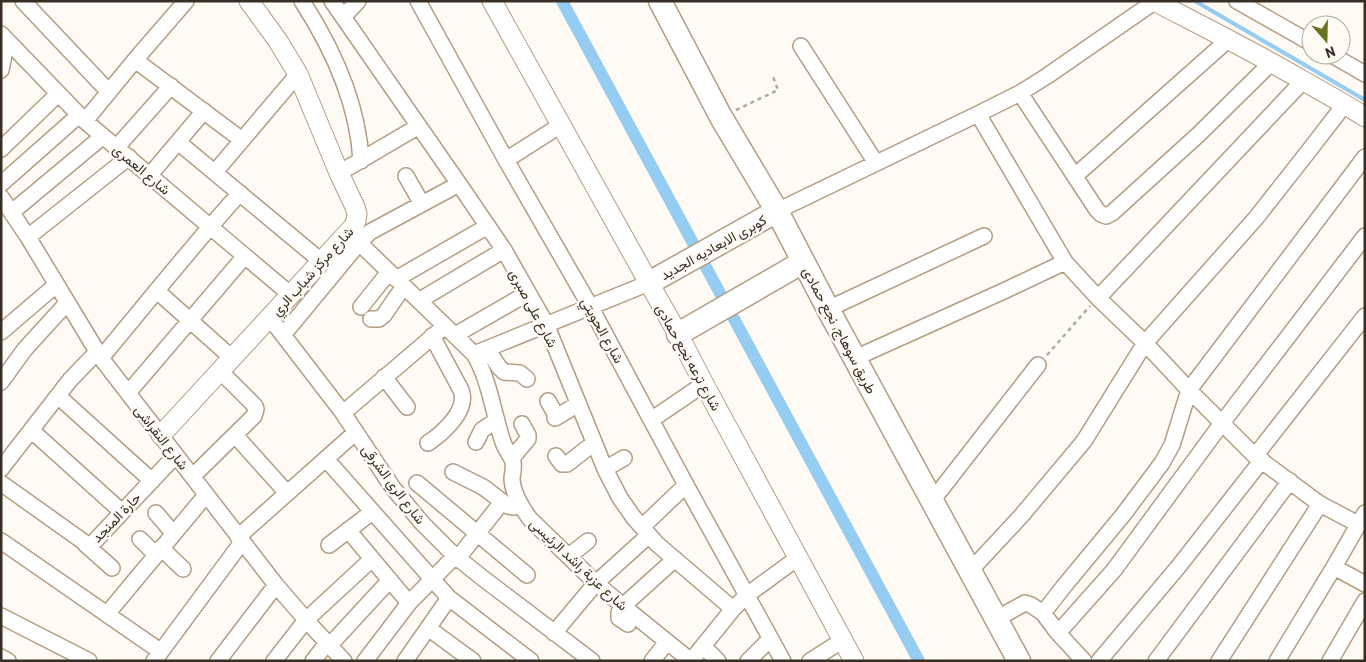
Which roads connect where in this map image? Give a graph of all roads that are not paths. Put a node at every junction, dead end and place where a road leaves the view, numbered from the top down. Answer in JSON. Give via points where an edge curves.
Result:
{"nodes":[{"id":1,"x":23,"y":1,"type":"edge"},
{"id":2,"x":186,"y":1,"type":"edge"},
{"id":3,"x":249,"y":1,"type":"edge"},
{"id":4,"x":302,"y":1,"type":"edge"},
{"id":5,"x":332,"y":1,"type":"edge"},
{"id":6,"x":358,"y":1,"type":"edge"},
{"id":7,"x":418,"y":1,"type":"edge"},
{"id":8,"x":492,"y":1,"type":"edge"},
{"id":9,"x":660,"y":1,"type":"edge"},
{"id":10,"x":1237,"y":1,"type":"edge"},
{"id":11,"x":1154,"y":2,"type":"edge"},
{"id":12,"x":343,"y":17,"type":"junction"},
{"id":13,"x":4,"y":37,"type":"edge"},
{"id":14,"x":1301,"y":37,"type":"edge"},
{"id":15,"x":1229,"y":38,"type":"junction"},
{"id":16,"x":801,"y":46,"type":"dead end"},
{"id":17,"x":136,"y":60,"type":"junction"},
{"id":18,"x":1272,"y":62,"type":"junction"},
{"id":19,"x":1349,"y":65,"type":"edge"},
{"id":20,"x":1,"y":70,"type":"edge"},
{"id":21,"x":298,"y":74,"type":"junction"},
{"id":22,"x":1365,"y":74,"type":"edge"},
{"id":23,"x":1303,"y":81,"type":"junction"},
{"id":24,"x":171,"y":86,"type":"junction"},
{"id":25,"x":109,"y":92,"type":"junction"},
{"id":26,"x":1020,"y":93,"type":"junction"},
{"id":27,"x":58,"y":94,"type":"junction"},
{"id":28,"x":1345,"y":104,"type":"junction"},
{"id":29,"x":204,"y":111,"type":"junction"},
{"id":30,"x":978,"y":114,"type":"junction"},
{"id":31,"x":1365,"y":117,"type":"edge"},
{"id":32,"x":82,"y":119,"type":"junction"},
{"id":33,"x":561,"y":125,"type":"junction"},
{"id":34,"x":419,"y":126,"type":"junction"},
{"id":35,"x":102,"y":137,"type":"junction"},
{"id":36,"x":242,"y":140,"type":"junction"},
{"id":37,"x":178,"y":142,"type":"junction"},
{"id":38,"x":116,"y":148,"type":"junction"},
{"id":39,"x":1,"y":149,"type":"edge"},
{"id":40,"x":129,"y":157,"type":"junction"},
{"id":41,"x":1365,"y":157,"type":"edge"},
{"id":42,"x":361,"y":160,"type":"junction"},
{"id":43,"x":506,"y":160,"type":"junction"},
{"id":44,"x":876,"y":163,"type":"junction"},
{"id":45,"x":215,"y":172,"type":"junction"},
{"id":46,"x":339,"y":173,"type":"junction"},
{"id":47,"x":150,"y":175,"type":"junction"},
{"id":48,"x":406,"y":176,"type":"dead end"},
{"id":49,"x":1075,"y":176,"type":"junction"},
{"id":50,"x":1,"y":184,"type":"edge"},
{"id":51,"x":459,"y":184,"type":"junction"},
{"id":52,"x":240,"y":193,"type":"junction"},
{"id":53,"x":1,"y":197,"type":"edge"},
{"id":54,"x":422,"y":204,"type":"junction"},
{"id":55,"x":777,"y":211,"type":"junction"},
{"id":56,"x":12,"y":212,"type":"junction"},
{"id":57,"x":210,"y":226,"type":"junction"},
{"id":58,"x":488,"y":226,"type":"junction"},
{"id":59,"x":984,"y":236,"type":"dead end"},
{"id":60,"x":1365,"y":236,"type":"edge"},
{"id":61,"x":28,"y":237,"type":"junction"},
{"id":62,"x":354,"y":237,"type":"junction"},
{"id":63,"x":504,"y":250,"type":"junction"},
{"id":64,"x":245,"y":256,"type":"junction"},
{"id":65,"x":321,"y":261,"type":"junction"},
{"id":66,"x":803,"y":262,"type":"junction"},
{"id":67,"x":1065,"y":262,"type":"junction"},
{"id":68,"x":396,"y":279,"type":"junction"},
{"id":69,"x":649,"y":283,"type":"junction"},
{"id":70,"x":56,"y":285,"type":"junction"},
{"id":71,"x":158,"y":291,"type":"junction"},
{"id":72,"x":528,"y":293,"type":"junction"},
{"id":73,"x":292,"y":295,"type":"junction"},
{"id":74,"x":1098,"y":298,"type":"junction"},
{"id":75,"x":420,"y":300,"type":"junction"},
{"id":76,"x":67,"y":303,"type":"junction"},
{"id":77,"x":590,"y":306,"type":"junction"},
{"id":78,"x":360,"y":307,"type":"dead end"},
{"id":79,"x":828,"y":309,"type":"junction"},
{"id":80,"x":1365,"y":316,"type":"edge"},
{"id":81,"x":270,"y":318,"type":"junction"},
{"id":82,"x":371,"y":319,"type":"dead end"},
{"id":83,"x":190,"y":320,"type":"junction"},
{"id":84,"x":546,"y":324,"type":"junction"},
{"id":85,"x":450,"y":330,"type":"junction"},
{"id":86,"x":1,"y":332,"type":"edge"},
{"id":87,"x":678,"y":334,"type":"junction"},
{"id":88,"x":283,"y":335,"type":"junction"},
{"id":89,"x":432,"y":336,"type":"junction"},
{"id":90,"x":1145,"y":343,"type":"junction"},
{"id":91,"x":481,"y":352,"type":"junction"},
{"id":92,"x":99,"y":355,"type":"junction"},
{"id":93,"x":855,"y":358,"type":"junction"},
{"id":94,"x":226,"y":364,"type":"junction"},
{"id":95,"x":1038,"y":365,"type":"road end"},
{"id":96,"x":384,"y":378,"type":"junction"},
{"id":97,"x":527,"y":379,"type":"dead end"},
{"id":98,"x":1,"y":382,"type":"edge"},
{"id":99,"x":704,"y":384,"type":"junction"},
{"id":100,"x":1189,"y":390,"type":"junction"},
{"id":101,"x":128,"y":393,"type":"junction"},
{"id":102,"x":58,"y":396,"type":"junction"},
{"id":103,"x":548,"y":401,"type":"dead end"},
{"id":104,"x":578,"y":404,"type":"junction"},
{"id":105,"x":407,"y":407,"type":"dead end"},
{"id":106,"x":343,"y":413,"type":"junction"},
{"id":107,"x":497,"y":420,"type":"junction"},
{"id":108,"x":652,"y":420,"type":"junction"},
{"id":109,"x":1222,"y":423,"type":"junction"},
{"id":110,"x":522,"y":424,"type":"dead end"},
{"id":111,"x":31,"y":430,"type":"junction"},
{"id":112,"x":356,"y":432,"type":"junction"},
{"id":113,"x":161,"y":435,"type":"junction"},
{"id":114,"x":235,"y":435,"type":"junction"},
{"id":115,"x":476,"y":442,"type":"dead end"},
{"id":116,"x":428,"y":443,"type":"dead end"},
{"id":117,"x":594,"y":443,"type":"junction"},
{"id":118,"x":176,"y":455,"type":"junction"},
{"id":119,"x":556,"y":456,"type":"dead end"},
{"id":120,"x":512,"y":458,"type":"junction"},
{"id":121,"x":624,"y":458,"type":"dead end"},
{"id":122,"x":1258,"y":458,"type":"junction"},
{"id":123,"x":326,"y":459,"type":"junction"},
{"id":124,"x":1,"y":469,"type":"edge"},
{"id":125,"x":605,"y":469,"type":"junction"},
{"id":126,"x":454,"y":472,"type":"dead end"},
{"id":127,"x":193,"y":476,"type":"junction"},
{"id":128,"x":152,"y":481,"type":"junction"},
{"id":129,"x":1290,"y":481,"type":"junction"},
{"id":130,"x":417,"y":483,"type":"dead end"},
{"id":131,"x":1,"y":484,"type":"edge"},
{"id":132,"x":686,"y":485,"type":"junction"},
{"id":133,"x":287,"y":493,"type":"junction"},
{"id":134,"x":206,"y":495,"type":"junction"},
{"id":135,"x":932,"y":501,"type":"junction"},
{"id":136,"x":502,"y":502,"type":"junction"},
{"id":137,"x":1320,"y":504,"type":"junction"},
{"id":138,"x":521,"y":505,"type":"junction"},
{"id":139,"x":122,"y":512,"type":"junction"},
{"id":140,"x":372,"y":512,"type":"junction"},
{"id":141,"x":156,"y":513,"type":"dead end"},
{"id":142,"x":1361,"y":518,"type":"edge"},
{"id":143,"x":348,"y":530,"type":"junction"},
{"id":144,"x":646,"y":531,"type":"junction"},
{"id":145,"x":174,"y":533,"type":"junction"},
{"id":146,"x":478,"y":533,"type":"junction"},
{"id":147,"x":140,"y":540,"type":"dead end"},
{"id":148,"x":240,"y":540,"type":"junction"},
{"id":149,"x":1,"y":541,"type":"edge"},
{"id":150,"x":588,"y":541,"type":"dead end"},
{"id":151,"x":85,"y":544,"type":"junction"},
{"id":152,"x":330,"y":545,"type":"dead end"},
{"id":153,"x":158,"y":551,"type":"junction"},
{"id":154,"x":569,"y":556,"type":"junction"},
{"id":155,"x":456,"y":557,"type":"junction"},
{"id":156,"x":799,"y":557,"type":"junction"},
{"id":157,"x":372,"y":559,"type":"junction"},
{"id":158,"x":675,"y":559,"type":"junction"},
{"id":159,"x":1334,"y":567,"type":"junction"},
{"id":160,"x":112,"y":568,"type":"dead end"},
{"id":161,"x":183,"y":569,"type":"dead end"},
{"id":162,"x":970,"y":571,"type":"junction"},
{"id":163,"x":527,"y":575,"type":"dead end"},
{"id":164,"x":432,"y":579,"type":"junction"},
{"id":165,"x":390,"y":580,"type":"junction"},
{"id":166,"x":596,"y":583,"type":"junction"},
{"id":167,"x":1365,"y":584,"type":"edge"},
{"id":168,"x":276,"y":585,"type":"junction"},
{"id":169,"x":747,"y":595,"type":"junction"},
{"id":170,"x":449,"y":598,"type":"junction"},
{"id":171,"x":1365,"y":601,"type":"edge"},
{"id":172,"x":409,"y":603,"type":"junction"},
{"id":173,"x":623,"y":606,"type":"junction"},
{"id":174,"x":733,"y":609,"type":"junction"},
{"id":175,"x":1043,"y":613,"type":"junction"},
{"id":176,"x":107,"y":614,"type":"junction"},
{"id":177,"x":1,"y":616,"type":"edge"},
{"id":178,"x":996,"y":619,"type":"junction"},
{"id":179,"x":306,"y":620,"type":"junction"},
{"id":180,"x":628,"y":624,"type":"dead end"},
{"id":181,"x":428,"y":628,"type":"junction"},
{"id":182,"x":554,"y":632,"type":"junction"},
{"id":183,"x":1058,"y":632,"type":"junction"},
{"id":184,"x":770,"y":639,"type":"junction"},
{"id":185,"x":843,"y":640,"type":"junction"},
{"id":186,"x":667,"y":642,"type":"junction"},
{"id":187,"x":328,"y":644,"type":"junction"},
{"id":188,"x":703,"y":646,"type":"junction"},
{"id":189,"x":157,"y":656,"type":"edge"},
{"id":190,"x":1,"y":657,"type":"edge"},
{"id":191,"x":8,"y":661,"type":"edge"},
{"id":192,"x":89,"y":661,"type":"edge"},
{"id":193,"x":218,"y":661,"type":"edge"},
{"id":194,"x":274,"y":661,"type":"edge"},
{"id":195,"x":313,"y":661,"type":"edge"},
{"id":196,"x":344,"y":661,"type":"edge"},
{"id":197,"x":365,"y":661,"type":"edge"},
{"id":198,"x":405,"y":661,"type":"edge"},
{"id":199,"x":473,"y":661,"type":"edge"},
{"id":200,"x":531,"y":661,"type":"edge"},
{"id":201,"x":592,"y":661,"type":"edge"},
{"id":202,"x":652,"y":661,"type":"edge"},
{"id":203,"x":691,"y":661,"type":"edge"},
{"id":204,"x":718,"y":661,"type":"edge"},
{"id":205,"x":748,"y":661,"type":"edge"},
{"id":206,"x":782,"y":661,"type":"edge"},
{"id":207,"x":810,"y":661,"type":"edge"},
{"id":208,"x":854,"y":661,"type":"edge"},
{"id":209,"x":1019,"y":661,"type":"edge"},
{"id":210,"x":1084,"y":661,"type":"edge"},
{"id":211,"x":1098,"y":661,"type":"edge"},
{"id":212,"x":1156,"y":661,"type":"edge"},
{"id":213,"x":1219,"y":661,"type":"edge"},
{"id":214,"x":1278,"y":661,"type":"edge"},
{"id":215,"x":1330,"y":661,"type":"edge"}],
"edges":[{"from":1,"to":25,"type":"street"},
{"from":2,"to":17,"type":"street"},
{"from":3,"to":21,"type":"street","name":"شارع مركز شباب الري"},
{"from":4,"to":42,"type":"street","via":[[346,86],[356,120]]},
{"from":5,"to":12,"type":"street","name":"شارع على صبرى"},
{"from":6,"to":12,"type":"street"},
{"from":7,"to":43,"type":"street","name":"شارع الحويتي"},
{"from":8,"to":33,"type":"street","name":"شارع ترعه نجع حمادى"},
{"from":9,"to":55,"type":"main road","name":"طريق سوهاج, نجع حمادى","via":[[721,117]]},
{"from":10,"to":14,"type":"street"},
{"from":11,"to":15,"type":"street"},
{"from":11,"to":26,"type":"street"},
{"from":12,"to":34,"type":"street","name":"شارع على صبرى"},
{"from":13,"to":20,"type":"street"},
{"from":13,"to":27,"type":"street","name":"شارع العمرى"},
{"from":15,"to":18,"type":"street"},
{"from":15,"to":49,"type":"street"},
{"from":16,"to":44,"type":"street"},
{"from":17,"to":24,"type":"street"},
{"from":17,"to":25,"type":"street"},
{"from":18,"to":23,"type":"street"},
{"from":18,"to":49,"type":"street","via":[[1112,213],[1101,214]]},
{"from":19,"to":22,"type":"street"},
{"from":21,"to":36,"type":"street"},
{"from":21,"to":46,"type":"street","name":"شارع مركز شباب الري"},
{"from":23,"to":28,"type":"street"},
{"from":23,"to":74,"type":"street"},
{"from":24,"to":29,"type":"street"},
{"from":24,"to":38,"type":"street"},
{"from":25,"to":32,"type":"street"},
{"from":26,"to":30,"type":"street"},
{"from":26,"to":49,"type":"street"},
{"from":27,"to":32,"type":"street","name":"شارع العمرى"},
{"from":27,"to":39,"type":"street"},
{"from":28,"to":31,"type":"street"},
{"from":28,"to":90,"type":"street","via":[[1256,218]]},
{"from":29,"to":36,"type":"street"},
{"from":29,"to":37,"type":"street"},
{"from":30,"to":44,"type":"street"},
{"from":30,"to":67,"type":"street"},
{"from":32,"to":35,"type":"street","name":"شارع العمرى"},
{"from":32,"to":50,"type":"street"},
{"from":33,"to":43,"type":"street"},
{"from":33,"to":69,"type":"street","name":"شارع ترعه نجع حمادى"},
{"from":34,"to":42,"type":"street"},
{"from":34,"to":51,"type":"street","name":"شارع على صبرى"},
{"from":35,"to":38,"type":"street","name":"شارع العمرى"},
{"from":35,"to":56,"type":"street"},
{"from":36,"to":45,"type":"street"},
{"from":37,"to":45,"type":"street"},
{"from":37,"to":47,"type":"street"},
{"from":38,"to":40,"type":"street","name":"شارع العمرى"},
{"from":40,"to":47,"type":"street","name":"شارع العمرى"},
{"from":40,"to":61,"type":"street"},
{"from":41,"to":100,"type":"street"},
{"from":42,"to":46,"type":"street"},
{"from":43,"to":77,"type":"street","name":"شارع الحويتي"},
{"from":44,"to":55,"type":"street"},
{"from":45,"to":52,"type":"street"},
{"from":46,"to":62,"type":"street","name":"شارع مركز شباب الري","via":[[357,214]]},
{"from":47,"to":57,"type":"street","name":"شارع العمرى"},
{"from":48,"to":54,"type":"street"},
{"from":51,"to":54,"type":"street"},
{"from":51,"to":58,"type":"street","name":"شارع على صبرى"},
{"from":52,"to":57,"type":"street"},
{"from":52,"to":65,"type":"street"},
{"from":53,"to":56,"type":"street","name":"شارع النقراشى"},
{"from":54,"to":62,"type":"street"},
{"from":55,"to":66,"type":"main road","name":"طريق سوهاج, نجع حمادى"},
{"from":55,"to":69,"type":"main road","name":"كوبرى الابعاديه الجديد"},
{"from":56,"to":61,"type":"street","name":"شارع النقراشى"},
{"from":57,"to":64,"type":"street","name":"شارع العمرى"},
{"from":57,"to":71,"type":"street"},
{"from":58,"to":63,"type":"street","name":"شارع على صبرى"},
{"from":58,"to":68,"type":"street"},
{"from":59,"to":79,"type":"street"},
{"from":60,"to":109,"type":"street"},
{"from":61,"to":70,"type":"street","name":"شارع النقراشى"},
{"from":62,"to":65,"type":"street","name":"شارع مركز شباب الري"},
{"from":62,"to":68,"type":"street","name":"شارع عزبة راشد الرئيسى"},
{"from":62,"to":88,"type":"street"},
{"from":63,"to":72,"type":"street","name":"شارع على صبرى"},
{"from":63,"to":75,"type":"street"},
{"from":64,"to":73,"type":"street","name":"شارع العمرى"},
{"from":64,"to":83,"type":"street"},
{"from":65,"to":73,"type":"street","name":"شارع مركز شباب الري"},
{"from":66,"to":79,"type":"main road","name":"طريق سوهاج, نجع حمادى"},
{"from":66,"to":87,"type":"main road"},
{"from":67,"to":74,"type":"street"},
{"from":67,"to":93,"type":"street"},
{"from":68,"to":75,"type":"street","name":"شارع عزبة راشد الرئيسى"},
{"from":68,"to":78,"type":"street"},
{"from":68,"to":82,"type":"street","via":[[384,315]]},
{"from":69,"to":77,"type":"street"},
{"from":69,"to":87,"type":"street","name":"شارع ترعه نجع حمادى"},
{"from":70,"to":76,"type":"street","name":"شارع النقراشى"},
{"from":70,"to":86,"type":"street"},
{"from":71,"to":83,"type":"street"},
{"from":71,"to":92,"type":"street"},
{"from":72,"to":84,"type":"street","name":"شارع على صبرى"},
{"from":72,"to":85,"type":"street"},
{"from":73,"to":81,"type":"street","name":"شارع مركز شباب الري"},
{"from":74,"to":90,"type":"street"},
{"from":75,"to":85,"type":"street","name":"شارع عزبة راشد الرئيسى"},
{"from":76,"to":92,"type":"street","name":"شارع النقراشى"},
{"from":76,"to":98,"type":"street","via":[[25,349]]},
{"from":77,"to":84,"type":"street"},
{"from":77,"to":108,"type":"street","name":"شارع الحويتي"},
{"from":79,"to":93,"type":"main road","name":"طريق سوهاج, نجع حمادى"},
{"from":80,"to":122,"type":"street"},
{"from":81,"to":88,"type":"street","name":"شارع الري الشرقى"},
{"from":81,"to":94,"type":"street","name":"شارع مركز شباب الري"},
{"from":83,"to":94,"type":"street"},
{"from":83,"to":101,"type":"street"},
{"from":84,"to":91,"type":"street"},
{"from":84,"to":104,"type":"street","name":"شارع على صبرى"},
{"from":85,"to":89,"type":"street"},
{"from":85,"to":91,"type":"street","name":"شارع عزبة راشد الرئيسى"},
{"from":87,"to":99,"type":"street","name":"شارع ترعه نجع حمادى"},
{"from":88,"to":106,"type":"street","name":"شارع الري الشرقى"},
{"from":89,"to":96,"type":"street"},
{"from":89,"to":116,"type":"street","via":[[461,390],[463,405],[449,425]]},
{"from":90,"to":100,"type":"street"},
{"from":90,"to":162,"type":"street","via":[[1084,441]]},
{"from":91,"to":97,"type":"street","via":[[501,370],[520,373]]},
{"from":91,"to":107,"type":"street","name":"شارع عزبة راشد الرئيسى","via":[[483,372]]},
{"from":92,"to":101,"type":"street","name":"شارع النقراشى"},
{"from":92,"to":102,"type":"street","via":[[83,366]]},
{"from":93,"to":135,"type":"main road","name":"طريق سوهاج, نجع حمادى"},
{"from":94,"to":113,"type":"street","name":"شارع مركز شباب الري"},
{"from":94,"to":114,"type":"street","via":[[256,409],[254,416]]},
{"from":95,"to":135,"type":"street"},
{"from":96,"to":105,"type":"street"},
{"from":96,"to":106,"type":"street"},
{"from":99,"to":108,"type":"street"},
{"from":99,"to":156,"type":"street","name":"شارع ترعه نجع حمادى"},
{"from":100,"to":109,"type":"street"},
{"from":100,"to":175,"type":"street","via":[[1172,445],[1162,463]]},
{"from":101,"to":113,"type":"street","name":"شارع النقراشى"},
{"from":102,"to":111,"type":"street"},
{"from":102,"to":128,"type":"street"},
{"from":103,"to":104,"type":"street","via":[[556,418]]},
{"from":104,"to":117,"type":"street","name":"شارع على صبرى"},
{"from":106,"to":112,"type":"street","name":"شارع الري الشرقى"},
{"from":107,"to":115,"type":"street","via":[[482,430]]},
{"from":107,"to":120,"type":"street","name":"شارع عزبة راشد الرئيسى","via":[[503,443]]},
{"from":108,"to":132,"type":"street","name":"شارع الحويتي"},
{"from":109,"to":122,"type":"street"},
{"from":109,"to":183,"type":"street","via":[[1114,570]]},
{"from":110,"to":120,"type":"street","via":[[528,439]]},
{"from":111,"to":124,"type":"street"},
{"from":111,"to":139,"type":"street"},
{"from":112,"to":123,"type":"street"},
{"from":112,"to":155,"type":"street","name":"شارع الري الشرقى","via":[[407,506]]},
{"from":113,"to":118,"type":"street","name":"شارع النقراشى"},
{"from":114,"to":127,"type":"street"},
{"from":114,"to":133,"type":"street"},
{"from":117,"to":119,"type":"street","via":[[567,464],[562,464]]},
{"from":117,"to":125,"type":"street","name":"شارع على صبرى"},
{"from":118,"to":127,"type":"street","name":"شارع النقراشى"},
{"from":118,"to":128,"type":"street","name":"حارة المنجد"},
{"from":120,"to":138,"type":"street","name":"شارع عزبة راشد الرئيسى","via":[[512,478]]},
{"from":121,"to":125,"type":"street"},
{"from":122,"to":129,"type":"street"},
{"from":122,"to":211,"type":"street","via":[[1179,566]]},
{"from":123,"to":133,"type":"street"},
{"from":123,"to":140,"type":"street"},
{"from":125,"to":144,"type":"street","name":"شارع على صبرى","via":[[620,498]]},
{"from":126,"to":136,"type":"street","via":[[483,487]]},
{"from":127,"to":134,"type":"street","name":"شارع النقراشى"},
{"from":128,"to":139,"type":"street","name":"حارة المنجد"},
{"from":129,"to":137,"type":"street"},
{"from":129,"to":212,"type":"street"},
{"from":130,"to":146,"type":"street"},
{"from":131,"to":151,"type":"street","name":"حارة المنجد"},
{"from":132,"to":144,"type":"street"},
{"from":132,"to":169,"type":"street","name":"شارع الحويتي"},
{"from":133,"to":148,"type":"street"},
{"from":134,"to":145,"type":"street"},
{"from":134,"to":148,"type":"street","name":"شارع النقراشى"},
{"from":135,"to":162,"type":"main road","name":"طريق سوهاج, نجع حمادى"},
{"from":136,"to":138,"type":"street","via":[[510,507]]},
{"from":136,"to":146,"type":"street"},
{"from":137,"to":142,"type":"street"},
{"from":137,"to":213,"type":"street"},
{"from":138,"to":154,"type":"street","name":"شارع عزبة راشد الرئيسى","via":[[530,519]]},
{"from":139,"to":151,"type":"street","name":"حارة المنجد","via":[[93,543]]},
{"from":140,"to":143,"type":"street"},
{"from":140,"to":164,"type":"street"},
{"from":141,"to":145,"type":"street"},
{"from":142,"to":159,"type":"street"},
{"from":143,"to":152,"type":"street"},
{"from":143,"to":157,"type":"street"},
{"from":144,"to":158,"type":"street","name":"شارع على صبرى"},
{"from":144,"to":166,"type":"street"},
{"from":145,"to":153,"type":"street"},
{"from":146,"to":155,"type":"street"},
{"from":146,"to":163,"type":"street"},
{"from":147,"to":153,"type":"street"},
{"from":148,"to":168,"type":"street","name":"شارع النقراشى"},
{"from":148,"to":189,"type":"street"},
{"from":149,"to":176,"type":"street"},
{"from":150,"to":154,"type":"street"},
{"from":151,"to":160,"type":"street"},
{"from":153,"to":161,"type":"street"},
{"from":153,"to":176,"type":"street"},
{"from":154,"to":166,"type":"street","name":"شارع عزبة راشد الرئيسى"},
{"from":155,"to":164,"type":"street"},
{"from":155,"to":182,"type":"street","name":"شارع الري الشرقى"},
{"from":156,"to":169,"type":"street"},
{"from":156,"to":185,"type":"street","name":"شارع ترعه نجع حمادى"},
{"from":157,"to":165,"type":"street"},
{"from":157,"to":179,"type":"street"},
{"from":158,"to":173,"type":"street"},
{"from":158,"to":174,"type":"street","name":"شارع على صبرى"},
{"from":159,"to":167,"type":"street"},
{"from":159,"to":214,"type":"street"},
{"from":162,"to":178,"type":"main road","name":"طريق سوهاج, نجع حمادى"},
{"from":164,"to":170,"type":"street"},
{"from":164,"to":172,"type":"street"},
{"from":165,"to":172,"type":"street"},
{"from":165,"to":187,"type":"street"},
{"from":166,"to":173,"type":"street","name":"شارع عزبة راشد الرئيسى"},
{"from":166,"to":182,"type":"street"},
{"from":168,"to":179,"type":"street","name":"شارع النقراشى"},
{"from":168,"to":193,"type":"street"},
{"from":169,"to":174,"type":"street"},
{"from":169,"to":184,"type":"street","name":"شارع الحويتي"},
{"from":170,"to":181,"type":"street"},
{"from":170,"to":200,"type":"street"},
{"from":171,"to":215,"type":"street"},
{"from":172,"to":197,"type":"street"},
{"from":173,"to":180,"type":"street","via":[[618,615]]},
{"from":173,"to":186,"type":"street","name":"شارع عزبة راشد الرئيسى"},
{"from":174,"to":188,"type":"street"},
{"from":175,"to":178,"type":"street","via":[[1025,603]]},
{"from":175,"to":183,"type":"street"},
{"from":176,"to":189,"type":"street"},
{"from":177,"to":192,"type":"street"},
{"from":178,"to":209,"type":"main road","name":"طريق سوهاج, نجع حمادى"},
{"from":179,"to":187,"type":"street","name":"شارع النقراشى"},
{"from":179,"to":194,"type":"street"},
{"from":181,"to":198,"type":"street"},
{"from":181,"to":199,"type":"street"},
{"from":182,"to":201,"type":"street","name":"شارع الري الشرقى"},
{"from":183,"to":210,"type":"street"},
{"from":184,"to":205,"type":"street"},
{"from":184,"to":206,"type":"street","name":"شارع الحويتي"},
{"from":185,"to":207,"type":"street"},
{"from":185,"to":208,"type":"street","name":"شارع ترعه نجع حمادى"},
{"from":186,"to":202,"type":"street"},
{"from":186,"to":203,"type":"street","name":"شارع عزبة راشد الرئيسى"},
{"from":187,"to":195,"type":"street"},
{"from":187,"to":196,"type":"street","name":"شارع النقراشى"},
{"from":188,"to":203,"type":"street"},
{"from":188,"to":204,"type":"street"},
{"from":190,"to":191,"type":"street"}]}
